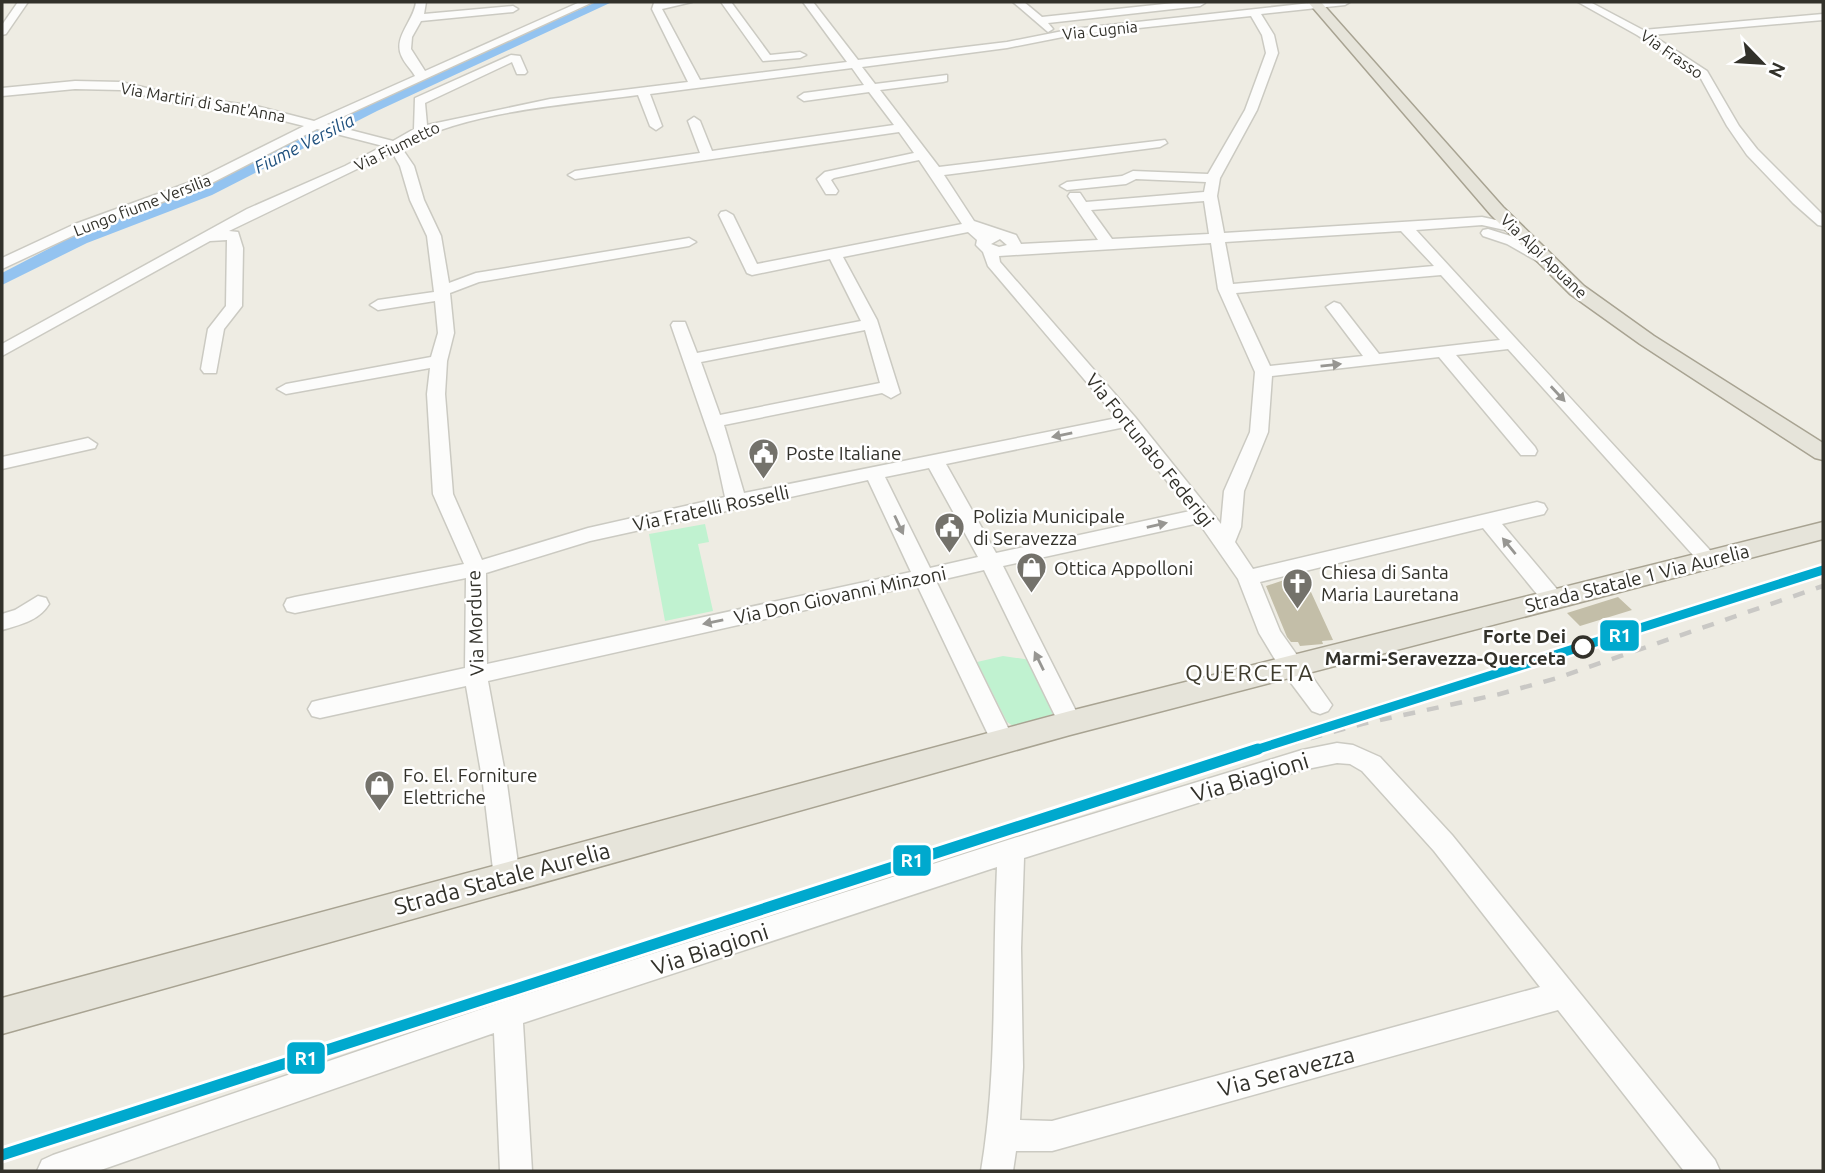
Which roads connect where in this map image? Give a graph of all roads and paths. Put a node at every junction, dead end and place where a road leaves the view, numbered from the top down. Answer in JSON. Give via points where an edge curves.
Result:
{"nodes":[{"id":1,"x":23,"y":2,"type":"edge"},
{"id":2,"x":421,"y":2,"type":"edge"},
{"id":3,"x":588,"y":2,"type":"edge"},
{"id":4,"x":687,"y":2,"type":"edge"},
{"id":5,"x":726,"y":2,"type":"edge"},
{"id":6,"x":808,"y":2,"type":"edge"},
{"id":7,"x":1018,"y":2,"type":"edge"},
{"id":8,"x":1345,"y":2,"type":"edge"},
{"id":9,"x":1583,"y":2,"type":"edge"},
{"id":10,"x":1199,"y":3,"type":"edge"},
{"id":11,"x":1315,"y":3,"type":"edge"},
{"id":12,"x":513,"y":9,"type":"dead end"},
{"id":13,"x":1255,"y":14,"type":"junction"},
{"id":14,"x":1221,"y":16,"type":"junction"},
{"id":15,"x":1823,"y":17,"type":"edge"},
{"id":16,"x":418,"y":18,"type":"junction"},
{"id":17,"x":1039,"y":21,"type":"junction"},
{"id":18,"x":2,"y":32,"type":"edge"},
{"id":19,"x":1641,"y":33,"type":"junction"},
{"id":20,"x":1054,"y":35,"type":"junction"},
{"id":21,"x":800,"y":55,"type":"dead end"},
{"id":22,"x":855,"y":65,"type":"junction"},
{"id":23,"x":521,"y":72,"type":"dead end"},
{"id":24,"x":422,"y":78,"type":"junction"},
{"id":25,"x":943,"y":78,"type":"dead end"},
{"id":26,"x":695,"y":82,"type":"junction"},
{"id":27,"x":873,"y":87,"type":"junction"},
{"id":28,"x":642,"y":90,"type":"junction"},
{"id":29,"x":2,"y":92,"type":"edge"},
{"id":30,"x":804,"y":97,"type":"dead end"},
{"id":31,"x":694,"y":121,"type":"dead end"},
{"id":32,"x":320,"y":124,"type":"junction"},
{"id":33,"x":656,"y":126,"type":"dead end"},
{"id":34,"x":903,"y":128,"type":"junction"},
{"id":35,"x":421,"y":131,"type":"junction"},
{"id":36,"x":1160,"y":143,"type":"dead end"},
{"id":37,"x":395,"y":147,"type":"junction"},
{"id":38,"x":707,"y":155,"type":"junction"},
{"id":39,"x":923,"y":155,"type":"junction"},
{"id":40,"x":935,"y":172,"type":"junction"},
{"id":41,"x":575,"y":175,"type":"dead end"},
{"id":42,"x":1213,"y":178,"type":"junction"},
{"id":43,"x":831,"y":191,"type":"dead end"},
{"id":44,"x":1210,"y":196,"type":"junction"},
{"id":45,"x":1083,"y":206,"type":"junction"},
{"id":46,"x":726,"y":215,"type":"dead end"},
{"id":47,"x":1487,"y":221,"type":"junction"},
{"id":48,"x":1823,"y":222,"type":"edge"},
{"id":49,"x":970,"y":225,"type":"junction"},
{"id":50,"x":1406,"y":227,"type":"junction"},
{"id":51,"x":1514,"y":228,"type":"junction"},
{"id":52,"x":1217,"y":236,"type":"junction"},
{"id":53,"x":207,"y":237,"type":"junction"},
{"id":54,"x":689,"y":242,"type":"dead end"},
{"id":55,"x":1000,"y":244,"type":"junction"},
{"id":56,"x":1108,"y":244,"type":"junction"},
{"id":57,"x":834,"y":254,"type":"junction"},
{"id":58,"x":1549,"y":262,"type":"junction"},
{"id":59,"x":2,"y":264,"type":"edge"},
{"id":60,"x":1446,"y":270,"type":"junction"},
{"id":61,"x":1226,"y":289,"type":"junction"},
{"id":62,"x":443,"y":293,"type":"junction"},
{"id":63,"x":378,"y":305,"type":"dead end"},
{"id":64,"x":1334,"y":307,"type":"dead end"},
{"id":65,"x":869,"y":324,"type":"junction"},
{"id":66,"x":678,"y":325,"type":"dead end"},
{"id":67,"x":1512,"y":344,"type":"junction"},
{"id":68,"x":1443,"y":351,"type":"junction"},
{"id":69,"x":2,"y":352,"type":"edge"},
{"id":70,"x":690,"y":359,"type":"junction"},
{"id":71,"x":1375,"y":360,"type":"junction"},
{"id":72,"x":439,"y":361,"type":"junction"},
{"id":73,"x":210,"y":369,"type":"dead end"},
{"id":74,"x":1264,"y":372,"type":"junction"},
{"id":75,"x":286,"y":389,"type":"dead end"},
{"id":76,"x":1129,"y":421,"type":"junction"},
{"id":77,"x":712,"y":422,"type":"junction"},
{"id":78,"x":88,"y":444,"type":"dead end"},
{"id":79,"x":1528,"y":451,"type":"dead end"},
{"id":80,"x":1823,"y":453,"type":"edge"},
{"id":81,"x":935,"y":461,"type":"junction"},
{"id":82,"x":2,"y":463,"type":"edge"},
{"id":83,"x":874,"y":473,"type":"junction"},
{"id":84,"x":736,"y":501,"type":"junction"},
{"id":85,"x":1537,"y":509,"type":"dead end"},
{"id":86,"x":1203,"y":515,"type":"junction"},
{"id":87,"x":1488,"y":520,"type":"junction"},
{"id":88,"x":1823,"y":530,"type":"edge"},
{"id":89,"x":1225,"y":542,"type":"junction"},
{"id":90,"x":1709,"y":560,"type":"junction"},
{"id":91,"x":990,"y":563,"type":"junction"},
{"id":92,"x":476,"y":569,"type":"junction"},
{"id":93,"x":923,"y":577,"type":"junction"},
{"id":94,"x":1248,"y":578,"type":"junction"},
{"id":95,"x":1553,"y":599,"type":"junction"},
{"id":96,"x":38,"y":604,"type":"dead end"},
{"id":97,"x":295,"y":605,"type":"dead end"},
{"id":98,"x":2,"y":622,"type":"edge"},
{"id":99,"x":1290,"y":665,"type":"junction"},
{"id":100,"x":476,"y":673,"type":"junction"},
{"id":101,"x":1320,"y":705,"type":"dead end"},
{"id":102,"x":320,"y":709,"type":"dead end"},
{"id":103,"x":1070,"y":723,"type":"junction"},
{"id":104,"x":1003,"y":742,"type":"junction"},
{"id":105,"x":1011,"y":850,"type":"junction"},
{"id":106,"x":507,"y":878,"type":"junction"},
{"id":107,"x":1565,"y":994,"type":"junction"},
{"id":108,"x":508,"y":1014,"type":"junction"},
{"id":109,"x":2,"y":1016,"type":"edge"},
{"id":110,"x":1005,"y":1135,"type":"junction"},
{"id":111,"x":53,"y":1171,"type":"edge"},
{"id":112,"x":516,"y":1171,"type":"edge"},
{"id":113,"x":998,"y":1171,"type":"edge"},
{"id":114,"x":1704,"y":1171,"type":"edge"}],
"edges":[{"from":1,"to":18,"type":"street"},
{"from":2,"to":16,"type":"street"},
{"from":3,"to":24,"type":"street"},
{"from":4,"to":26,"type":"street","via":[[658,5],[657,9]]},
{"from":5,"to":21,"type":"street","via":[[767,59]]},
{"from":6,"to":22,"type":"street"},
{"from":7,"to":17,"type":"street"},
{"from":8,"to":11,"type":"street","name":"Via Cugnia"},
{"from":9,"to":19,"type":"street","name":"Via Frasso"},
{"from":10,"to":14,"type":"street"},
{"from":10,"to":17,"type":"street"},
{"from":11,"to":13,"type":"street","name":"Via Cugnia"},
{"from":11,"to":47,"type":"main road","name":"Via Alpi Apuane"},
{"from":12,"to":16,"type":"street","via":[[496,15]]},
{"from":13,"to":14,"type":"street","name":"Via Cugnia"},
{"from":13,"to":42,"type":"street","via":[[1268,35],[1272,53],[1251,110]]},
{"from":14,"to":20,"type":"street","name":"Via Cugnia"},
{"from":15,"to":19,"type":"street"},
{"from":16,"to":24,"type":"street","via":[[407,36],[405,54]]},
{"from":17,"to":20,"type":"street"},
{"from":19,"to":48,"type":"street","name":"Via Frasso","via":[[1703,74],[1751,149]]},
{"from":20,"to":22,"type":"street","name":"Via Cugnia"},
{"from":22,"to":26,"type":"street","name":"Via Fiumetto"},
{"from":22,"to":27,"type":"street"},
{"from":23,"to":35,"type":"street","via":[[516,58],[511,58],[419,101]]},
{"from":24,"to":32,"type":"street"},
{"from":25,"to":27,"type":"street"},
{"from":26,"to":28,"type":"street","name":"Via Fiumetto"},
{"from":27,"to":30,"type":"street"},
{"from":27,"to":34,"type":"street"},
{"from":28,"to":33,"type":"street"},
{"from":28,"to":35,"type":"street","name":"Via Fiumetto","via":[[483,113]]},
{"from":29,"to":32,"type":"street","name":"Via Martiri di Sant'Anna","via":[[111,85]]},
{"from":31,"to":38,"type":"street"},
{"from":32,"to":37,"type":"street","name":"Via Martiri di Sant'Anna"},
{"from":32,"to":59,"type":"street","name":"Lungo fiume Versilia","via":[[201,183],[80,227]]},
{"from":34,"to":38,"type":"street"},
{"from":34,"to":39,"type":"street"},
{"from":35,"to":37,"type":"street","name":"Via Fiumetto"},
{"from":36,"to":40,"type":"street"},
{"from":37,"to":53,"type":"street","name":"Via Fiumetto"},
{"from":37,"to":62,"type":"street","name":"Via Mordure","via":[[434,236]]},
{"from":38,"to":41,"type":"street"},
{"from":39,"to":40,"type":"street"},
{"from":39,"to":43,"type":"street","via":[[830,175],[824,179]]},
{"from":40,"to":49,"type":"street"},
{"from":42,"to":44,"type":"street"},
{"from":42,"to":45,"type":"street","via":[[1133,175],[1126,180],[1067,186]]},
{"from":44,"to":45,"type":"street"},
{"from":44,"to":52,"type":"street"},
{"from":45,"to":56,"type":"street"},
{"from":46,"to":57,"type":"street","via":[[752,270]]},
{"from":47,"to":50,"type":"street"},
{"from":47,"to":51,"type":"main road","name":"Via Alpi Apuane"},
{"from":47,"to":51,"type":"street"},
{"from":47,"to":58,"type":"street"},
{"from":49,"to":55,"type":"street","name":"Via Fortunato Federigi"},
{"from":49,"to":57,"type":"street"},
{"from":50,"to":52,"type":"street"},
{"from":50,"to":60,"type":"street"},
{"from":51,"to":58,"type":"main road","name":"Via Alpi Apuane"},
{"from":52,"to":56,"type":"street"},
{"from":52,"to":61,"type":"street"},
{"from":53,"to":69,"type":"street","name":"Via Fiumetto"},
{"from":53,"to":73,"type":"street","via":[[233,235],[236,248],[234,306],[216,329]]},
{"from":54,"to":62,"type":"street","via":[[476,278]]},
{"from":55,"to":56,"type":"street"},
{"from":55,"to":76,"type":"street","name":"Via Fortunato Federigi","via":[[993,263]]},
{"from":57,"to":65,"type":"street"},
{"from":58,"to":80,"type":"main road","name":"Via Alpi Apuane","via":[[1577,290],[1647,340]]},
{"from":60,"to":61,"type":"street"},
{"from":60,"to":67,"type":"street"},
{"from":61,"to":74,"type":"street"},
{"from":62,"to":63,"type":"street"},
{"from":62,"to":72,"type":"street","name":"Via Mordure","via":[[446,332]]},
{"from":64,"to":71,"type":"street"},
{"from":65,"to":70,"type":"street"},
{"from":65,"to":77,"type":"street","via":[[890,390]]},
{"from":66,"to":70,"type":"street"},
{"from":67,"to":68,"type":"street"},
{"from":67,"to":90,"type":"street","one_way":true},
{"from":68,"to":71,"type":"street"},
{"from":68,"to":79,"type":"street"},
{"from":70,"to":77,"type":"street"},
{"from":74,"to":71,"type":"street","one_way":true},
{"from":72,"to":75,"type":"street"},
{"from":72,"to":92,"type":"street","name":"Via Mordure","via":[[437,417],[443,494]]},
{"from":74,"to":89,"type":"street","via":[[1259,432],[1234,491]]},
{"from":76,"to":81,"type":"street","name":"Via Fratelli Rosselli","one_way":true},
{"from":76,"to":86,"type":"street","name":"Via Fortunato Federigi"},
{"from":77,"to":84,"type":"street"},
{"from":78,"to":82,"type":"street"},
{"from":81,"to":83,"type":"street","name":"Via Fratelli Rosselli"},
{"from":81,"to":91,"type":"street"},
{"from":83,"to":84,"type":"street","name":"Via Fratelli Rosselli"},
{"from":83,"to":93,"type":"street","one_way":true},
{"from":84,"to":92,"type":"street","name":"Via Fratelli Rosselli","via":[[588,535]]},
{"from":85,"to":87,"type":"street"},
{"from":86,"to":89,"type":"street","name":"Via Fortunato Federigi"},
{"from":91,"to":86,"type":"street","name":"Via Don Giovanni Minzoni","one_way":true},
{"from":87,"to":94,"type":"street"},
{"from":95,"to":87,"type":"street","one_way":true},
{"from":88,"to":90,"type":"main road","name":"Strada Statale 1 Via Aurelia"},
{"from":89,"to":94,"type":"street","name":"Via Fortunato Federigi"},
{"from":90,"to":95,"type":"main road","name":"Strada Statale 1 Via Aurelia"},
{"from":91,"to":93,"type":"street","name":"Via Don Giovanni Minzoni"},
{"from":103,"to":91,"type":"street","one_way":true},
{"from":92,"to":97,"type":"street","name":"Via Fratelli Rosselli"},
{"from":92,"to":100,"type":"street","name":"Via Mordure"},
{"from":93,"to":100,"type":"street","name":"Via Don Giovanni Minzoni","one_way":true},
{"from":93,"to":104,"type":"street"},
{"from":94,"to":99,"type":"street","name":"Via Fortunato Federigi","via":[[1270,634]]},
{"from":95,"to":99,"type":"main road","name":"Strada Statale 1 Via Aurelia"},
{"from":96,"to":98,"type":"street","via":[[22,616]]},
{"from":99,"to":101,"type":"street","name":"Via Fortunato Federigi"},
{"from":99,"to":103,"type":"main road","name":"Strada Statale 1 Via Aurelia"},
{"from":100,"to":102,"type":"street","name":"Via Don Giovanni Minzoni"},
{"from":100,"to":106,"type":"street","name":"Via Mordure"},
{"from":103,"to":104,"type":"main road","name":"Strada Statale 1 Via Aurelia"},
{"from":104,"to":106,"type":"main road","name":"Strada Statale Aurelia"},
{"from":105,"to":107,"type":"street","name":"Via Biagioni","via":[[1302,760],[1342,751],[1357,754],[1443,843]]},
{"from":105,"to":108,"type":"street","name":"Via Biagioni"},
{"from":105,"to":110,"type":"street"},
{"from":106,"to":109,"type":"main road","name":"Strada Statale Aurelia"},
{"from":107,"to":110,"type":"street","name":"Via Seravezza","via":[[1052,1136]]},
{"from":107,"to":114,"type":"street"},
{"from":108,"to":111,"type":"street","name":"Via Biagioni"},
{"from":108,"to":112,"type":"street"},
{"from":110,"to":113,"type":"street"}]}
